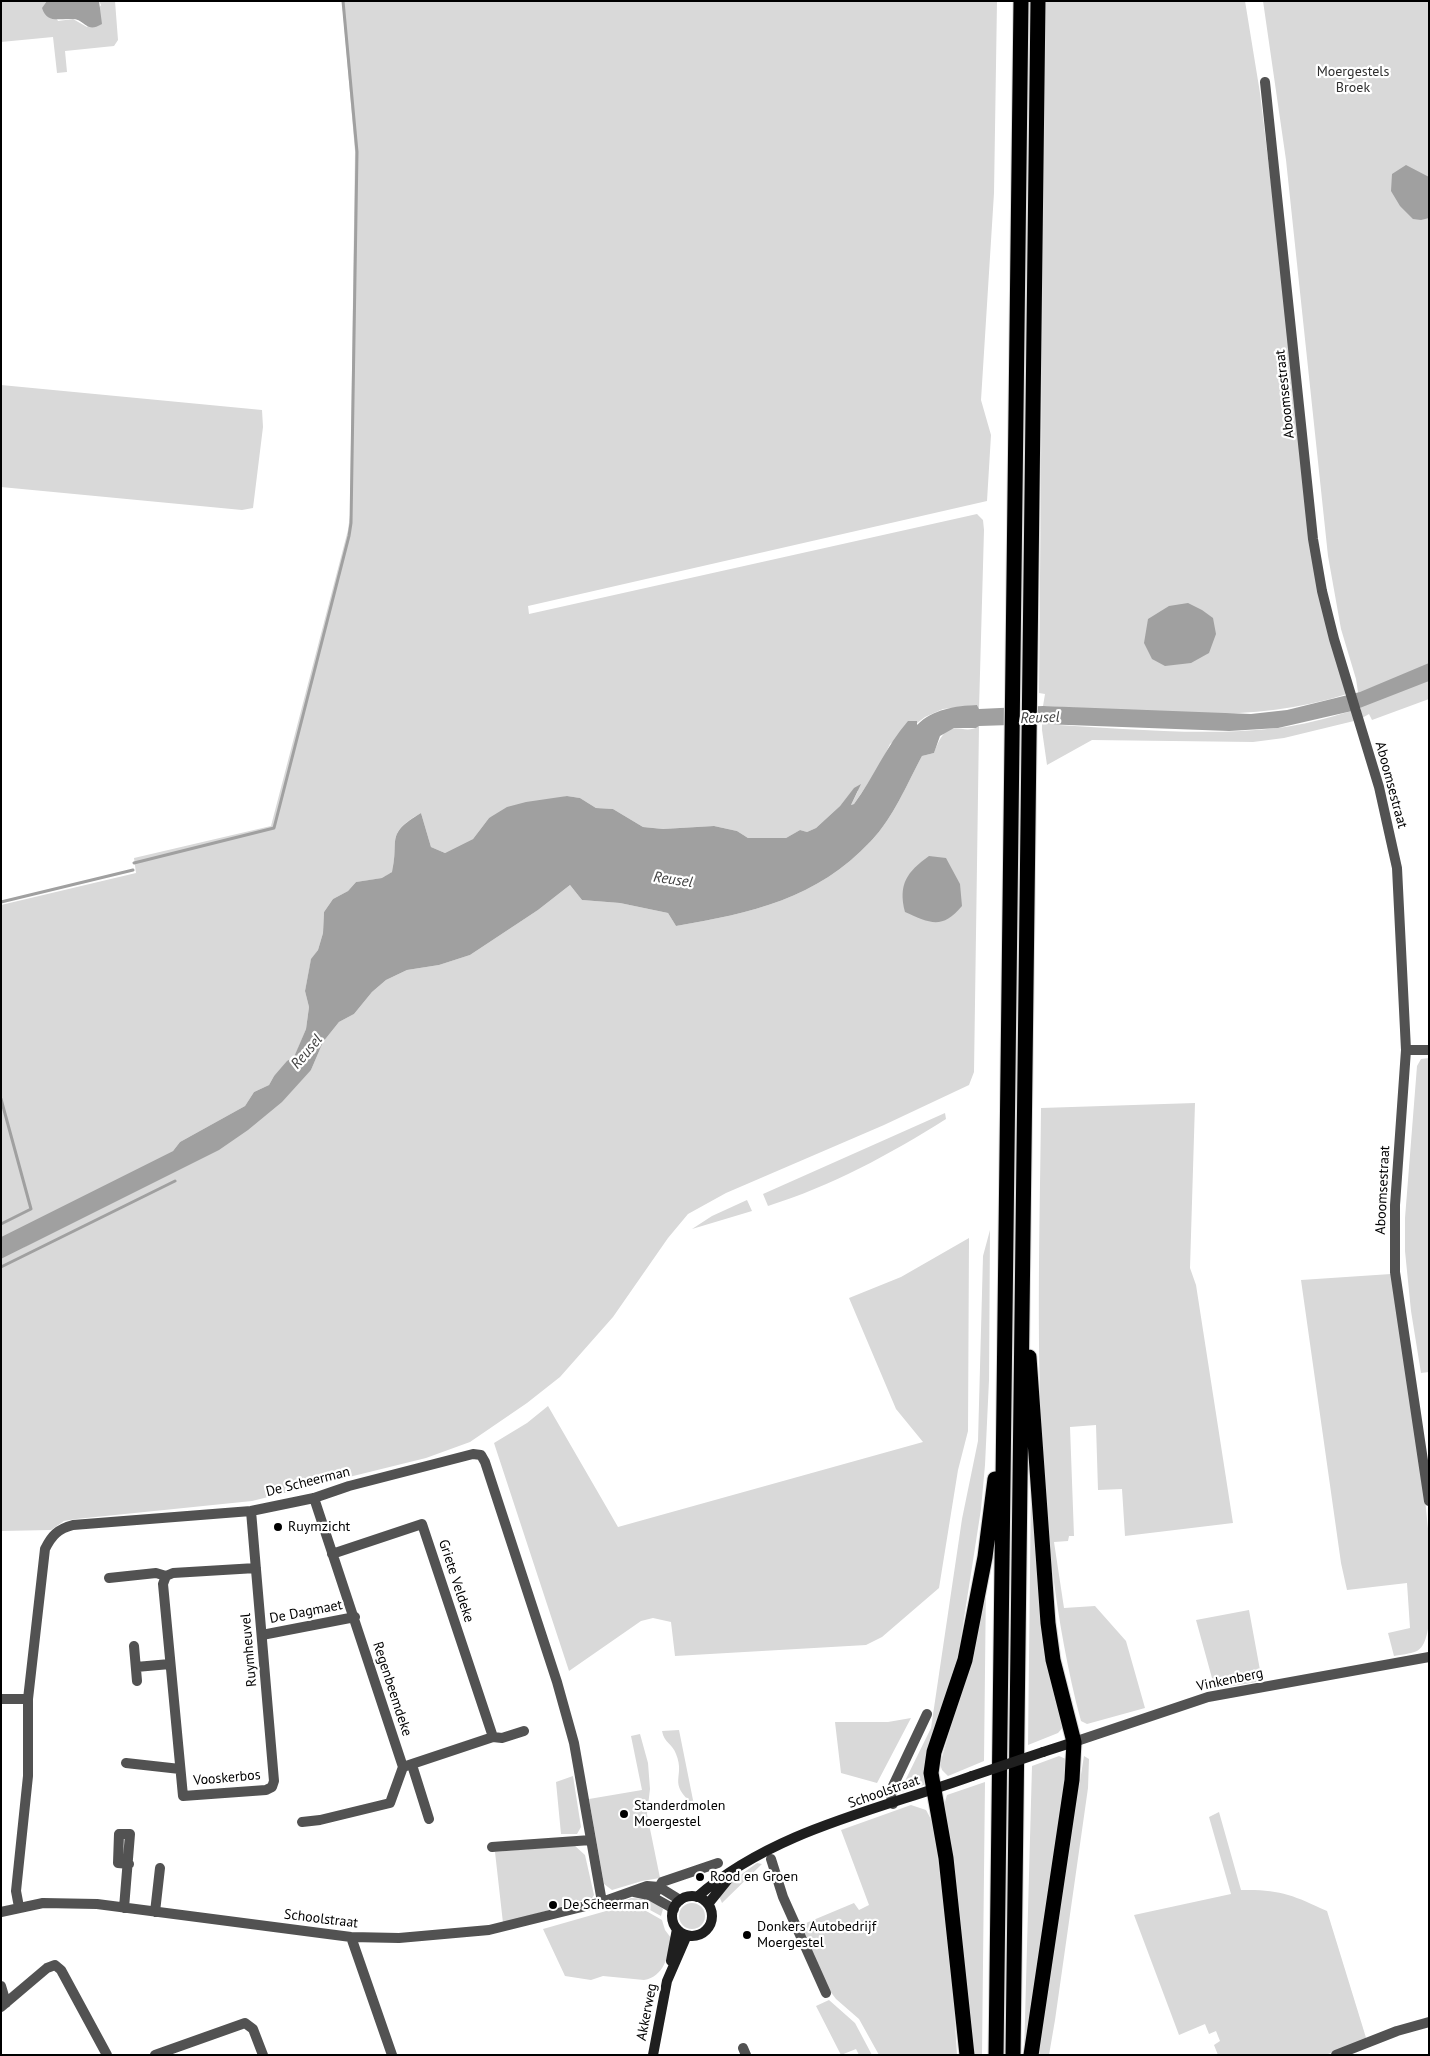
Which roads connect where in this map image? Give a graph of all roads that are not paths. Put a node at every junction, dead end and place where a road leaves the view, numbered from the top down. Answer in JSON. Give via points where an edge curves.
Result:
{"nodes":[{"id":1,"x":1021,"y":1,"type":"edge"},
{"id":2,"x":1038,"y":1,"type":"edge"},
{"id":3,"x":1264,"y":82,"type":"dead end"},
{"id":4,"x":1406,"y":1050,"type":"junction"},
{"id":5,"x":1429,"y":1050,"type":"edge"},
{"id":6,"x":1022,"y":1266,"type":"junction"},
{"id":7,"x":1004,"y":1421,"type":"junction"},
{"id":8,"x":314,"y":1498,"type":"junction"},
{"id":9,"x":1429,"y":1501,"type":"edge"},
{"id":10,"x":251,"y":1511,"type":"junction"},
{"id":11,"x":332,"y":1554,"type":"junction"},
{"id":12,"x":256,"y":1568,"type":"junction"},
{"id":13,"x":166,"y":1576,"type":"junction"},
{"id":14,"x":109,"y":1578,"type":"dead end"},
{"id":15,"x":354,"y":1617,"type":"junction"},
{"id":16,"x":262,"y":1634,"type":"junction"},
{"id":17,"x":134,"y":1646,"type":"dead end"},
{"id":18,"x":1429,"y":1657,"type":"edge"},
{"id":19,"x":170,"y":1664,"type":"junction"},
{"id":20,"x":136,"y":1667,"type":"junction"},
{"id":21,"x":137,"y":1681,"type":"dead end"},
{"id":22,"x":1,"y":1699,"type":"edge"},
{"id":23,"x":28,"y":1700,"type":"junction"},
{"id":24,"x":927,"y":1714,"type":"dead end"},
{"id":25,"x":524,"y":1731,"type":"dead end"},
{"id":26,"x":493,"y":1737,"type":"junction"},
{"id":27,"x":1074,"y":1742,"type":"junction"},
{"id":28,"x":1043,"y":1752,"type":"joint"},
{"id":29,"x":126,"y":1763,"type":"dead end"},
{"id":30,"x":408,"y":1766,"type":"junction"},
{"id":31,"x":180,"y":1768,"type":"junction"},
{"id":32,"x":272,"y":1787,"type":"joint"},
{"id":33,"x":933,"y":1790,"type":"junction"},
{"id":34,"x":893,"y":1804,"type":"junction"},
{"id":35,"x":429,"y":1819,"type":"dead end"},
{"id":36,"x":302,"y":1822,"type":"dead end"},
{"id":37,"x":591,"y":1840,"type":"junction"},
{"id":38,"x":492,"y":1847,"type":"dead end"},
{"id":39,"x":771,"y":1859,"type":"dead end"},
{"id":40,"x":718,"y":1863,"type":"dead end"},
{"id":41,"x":129,"y":1864,"type":"dead end"},
{"id":42,"x":738,"y":1867,"type":"junction"},
{"id":43,"x":160,"y":1868,"type":"dead end"},
{"id":44,"x":659,"y":1887,"type":"junction"},
{"id":45,"x":634,"y":1892,"type":"junction"},
{"id":46,"x":697,"y":1897,"type":"junction"},
{"id":47,"x":653,"y":1898,"type":"junction"},
{"id":48,"x":680,"y":1900,"type":"junction"},
{"id":49,"x":602,"y":1902,"type":"junction"},
{"id":50,"x":708,"y":1904,"type":"junction"},
{"id":51,"x":19,"y":1907,"type":"junction"},
{"id":52,"x":124,"y":1908,"type":"junction"},
{"id":53,"x":674,"y":1909,"type":"junction"},
{"id":54,"x":1,"y":1912,"type":"edge"},
{"id":55,"x":155,"y":1912,"type":"junction"},
{"id":56,"x":677,"y":1928,"type":"junction"},
{"id":57,"x":687,"y":1935,"type":"junction"},
{"id":58,"x":351,"y":1937,"type":"junction"},
{"id":59,"x":669,"y":1974,"type":"junction"},
{"id":60,"x":1,"y":1986,"type":"edge"},
{"id":61,"x":826,"y":1993,"type":"dead end"},
{"id":62,"x":4,"y":2005,"type":"edge"},
{"id":63,"x":1429,"y":2022,"type":"edge"},
{"id":64,"x":157,"y":2054,"type":"edge"},
{"id":65,"x":107,"y":2055,"type":"edge"},
{"id":66,"x":263,"y":2055,"type":"edge"},
{"id":67,"x":392,"y":2055,"type":"edge"},
{"id":68,"x":654,"y":2055,"type":"edge"},
{"id":69,"x":967,"y":2055,"type":"edge"},
{"id":70,"x":996,"y":2055,"type":"edge"},
{"id":71,"x":1013,"y":2055,"type":"edge"},
{"id":72,"x":1031,"y":2055,"type":"edge"},
{"id":73,"x":1336,"y":2055,"type":"edge"}],
"edges":[{"from":1,"to":7,"type":"highway"},
{"from":2,"to":6,"type":"highway"},
{"from":3,"to":4,"type":"street","name":"Aboomsestraat","via":[[1313,539],[1322,591],[1379,787],[1397,868]]},
{"from":4,"to":5,"type":"street"},
{"from":4,"to":9,"type":"street","name":"Aboomsestraat","via":[[1395,1205],[1395,1272]]},
{"from":6,"to":27,"type":"highway","via":[[1048,1622],[1053,1660]]},
{"from":6,"to":71,"type":"highway"},
{"from":7,"to":33,"type":"highway","via":[[985,1557],[965,1660],[934,1752]]},
{"from":7,"to":70,"type":"highway"},
{"from":8,"to":10,"type":"street","name":"De Scheerman"},
{"from":8,"to":11,"type":"street","name":"Regenbeemdeke"},
{"from":8,"to":37,"type":"street","name":"De Scheerman","via":[[397,1473],[473,1454],[481,1455],[557,1682],[580,1770]]},
{"from":10,"to":12,"type":"street","name":"Ruymheuvel"},
{"from":10,"to":23,"type":"street","name":"De Scheerman","via":[[61,1528],[45,1550]]},
{"from":11,"to":15,"type":"street","name":"Regenbeemdeke"},
{"from":11,"to":26,"type":"street","name":"Griete Veldeke","via":[[422,1524]]},
{"from":12,"to":13,"type":"street"},
{"from":12,"to":16,"type":"street","name":"Ruymheuvel"},
{"from":13,"to":14,"type":"street","via":[[156,1573]]},
{"from":13,"to":19,"type":"street","name":"Vooskerbos","via":[[163,1584]]},
{"from":15,"to":16,"type":"street","name":"De Dagmaet"},
{"from":15,"to":30,"type":"street","name":"Regenbeemdeke"},
{"from":16,"to":32,"type":"street","name":"Ruymheuvel"},
{"from":17,"to":20,"type":"street"},
{"from":18,"to":27,"type":"street","name":"Vinkenberg","via":[[1208,1697]]},
{"from":19,"to":20,"type":"street"},
{"from":19,"to":31,"type":"street","name":"Vooskerbos"},
{"from":20,"to":21,"type":"street"},
{"from":22,"to":23,"type":"street"},
{"from":23,"to":51,"type":"street","name":"De Scheerman","via":[[28,1776],[16,1891]]},
{"from":24,"to":34,"type":"street","via":[[893,1786]]},
{"from":25,"to":26,"type":"street","via":[[502,1738]]},
{"from":26,"to":30,"type":"street"},
{"from":27,"to":28,"type":"main road","name":"Vinkenberg"},
{"from":27,"to":72,"type":"highway","via":[[1072,1780]]},
{"from":28,"to":33,"type":"main road","name":"Schoolstraat","bridge":true},
{"from":29,"to":31,"type":"street","name":"Vooskerbos"},
{"from":30,"to":35,"type":"street","name":"Regenbeemdeke"},
{"from":30,"to":36,"type":"street","via":[[390,1803]]},
{"from":31,"to":32,"type":"street","name":"Vooskerbos","via":[[183,1796]]},
{"from":33,"to":34,"type":"main road","name":"Schoolstraat"},
{"from":33,"to":69,"type":"highway","via":[[946,1858]]},
{"from":34,"to":42,"type":"main road","name":"Schoolstraat","via":[[780,1842]]},
{"from":37,"to":38,"type":"street"},
{"from":37,"to":49,"type":"street","name":"De Scheerman"},
{"from":39,"to":61,"type":"street","via":[[783,1897]]},
{"from":40,"to":44,"type":"street","name":"Schoolstraat","via":[[670,1878]]},
{"from":41,"to":52,"type":"street"},
{"from":42,"to":46,"type":"main road","name":"Schoolstraat","via":[[724,1874]]},
{"from":42,"to":50,"type":"main road","name":"Schoolstraat"},
{"from":43,"to":55,"type":"street"},
{"from":44,"to":45,"type":"street","name":"Schoolstraat","via":[[647,1886]]},
{"from":44,"to":47,"type":"street"},
{"from":44,"to":48,"type":"street"},
{"from":45,"to":47,"type":"street"},
{"from":45,"to":49,"type":"street","name":"Schoolstraat"},
{"from":46,"to":48,"type":"main road"},
{"from":46,"to":50,"type":"main road"},
{"from":47,"to":53,"type":"street"},
{"from":48,"to":53,"type":"main road"},
{"from":49,"to":58,"type":"street","name":"Schoolstraat","via":[[489,1930],[424,1937]]},
{"from":50,"to":57,"type":"main road","via":[[712,1918],[708,1928],[697,1935]]},
{"from":51,"to":52,"type":"street","name":"Schoolstraat","via":[[66,1903]]},
{"from":51,"to":54,"type":"street","name":"Schoolstraat"},
{"from":52,"to":55,"type":"street","name":"Schoolstraat"},
{"from":53,"to":56,"type":"main road","via":[[672,1919]]},
{"from":55,"to":58,"type":"street","name":"Schoolstraat"},
{"from":56,"to":57,"type":"main road"},
{"from":56,"to":59,"type":"main road","name":"Akkerweg"},
{"from":57,"to":59,"type":"main road","name":"Akkerweg"},
{"from":58,"to":67,"type":"street"},
{"from":59,"to":68,"type":"main road","name":"Akkerweg"},
{"from":60,"to":62,"type":"street"},
{"from":62,"to":65,"type":"street","via":[[47,1968],[55,1965],[61,1970]]},
{"from":63,"to":73,"type":"street"},
{"from":64,"to":66,"type":"street","via":[[246,2023],[253,2029]]}]}
